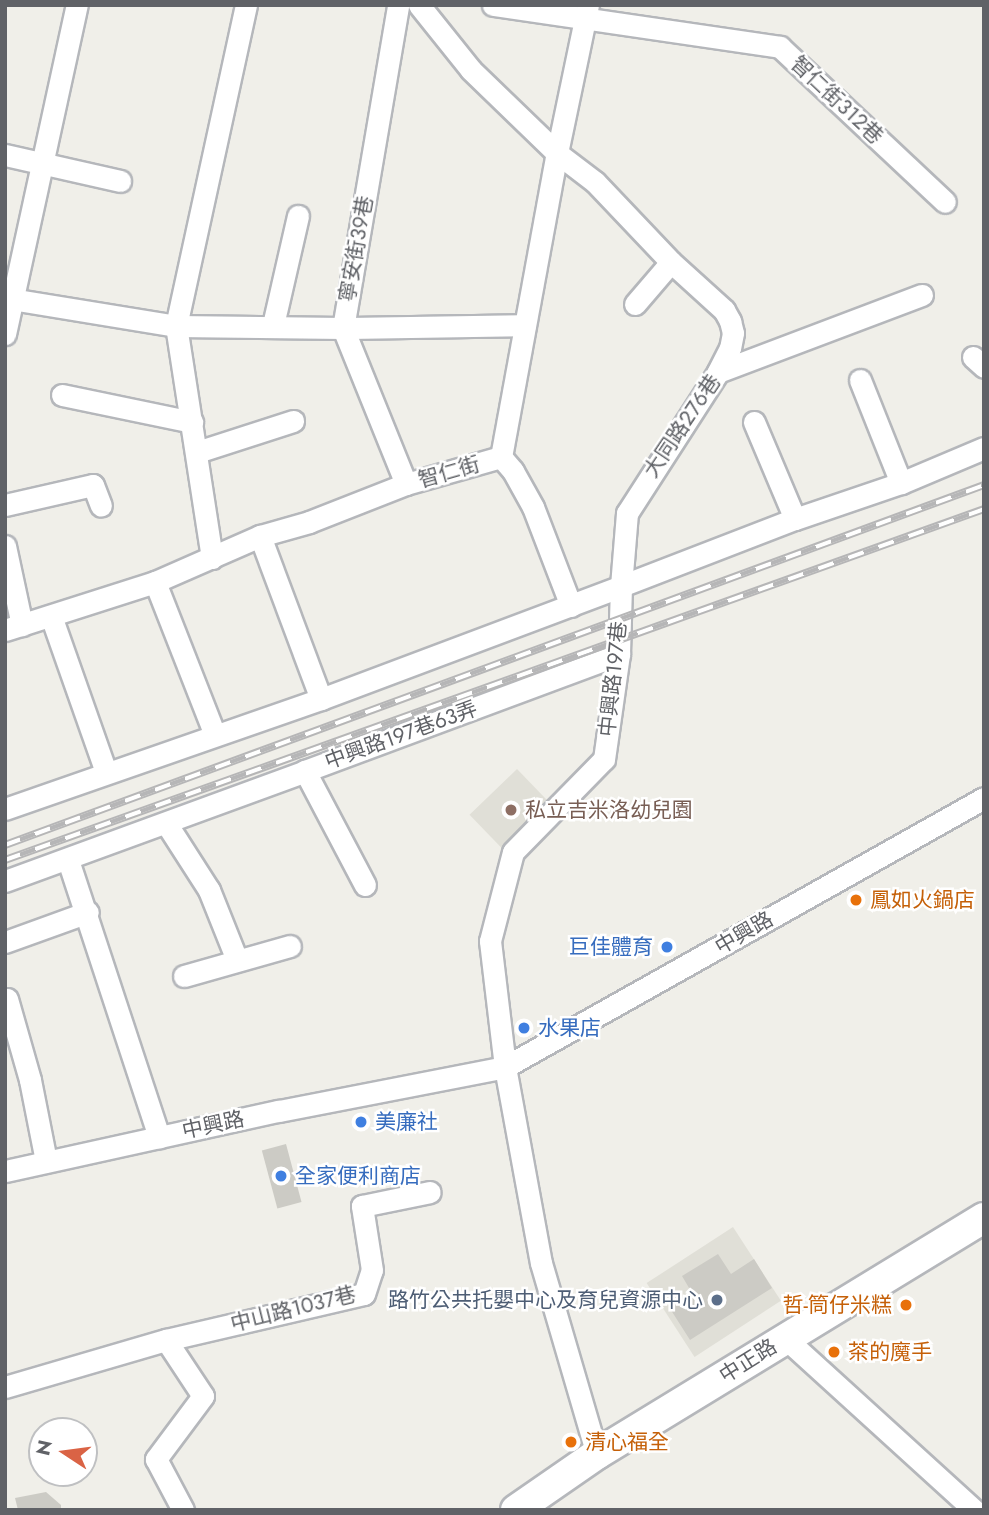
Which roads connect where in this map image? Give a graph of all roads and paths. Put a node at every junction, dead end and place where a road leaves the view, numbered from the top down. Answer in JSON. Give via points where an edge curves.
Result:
{"nodes":[{"id":1,"x":77,"y":5,"type":"edge"},
{"id":2,"x":246,"y":5,"type":"edge"},
{"id":3,"x":398,"y":5,"type":"edge"},
{"id":4,"x":419,"y":5,"type":"edge"},
{"id":5,"x":493,"y":5,"type":"edge"},
{"id":6,"x":587,"y":11,"type":"edge"},
{"id":7,"x":557,"y":153,"type":"junction"},
{"id":8,"x":5,"y":155,"type":"edge"},
{"id":9,"x":43,"y":162,"type":"junction"},
{"id":10,"x":120,"y":181,"type":"dead end"},
{"id":11,"x":945,"y":202,"type":"dead end"},
{"id":12,"x":298,"y":216,"type":"dead end"},
{"id":13,"x":671,"y":262,"type":"junction"},
{"id":14,"x":922,"y":295,"type":"dead end"},
{"id":15,"x":9,"y":298,"type":"edge"},
{"id":16,"x":635,"y":304,"type":"dead end"},
{"id":17,"x":273,"y":325,"type":"junction"},
{"id":18,"x":176,"y":326,"type":"junction"},
{"id":19,"x":525,"y":326,"type":"junction"},
{"id":20,"x":343,"y":328,"type":"junction"},
{"id":21,"x":5,"y":334,"type":"edge"},
{"id":22,"x":718,"y":372,"type":"junction"},
{"id":23,"x":860,"y":380,"type":"dead end"},
{"id":24,"x":62,"y":395,"type":"dead end"},
{"id":25,"x":293,"y":421,"type":"dead end"},
{"id":26,"x":192,"y":422,"type":"junction"},
{"id":27,"x":754,"y":422,"type":"dead end"},
{"id":28,"x":984,"y":448,"type":"edge"},
{"id":29,"x":197,"y":452,"type":"junction"},
{"id":30,"x":501,"y":457,"type":"junction"},
{"id":31,"x":901,"y":483,"type":"junction"},
{"id":32,"x":406,"y":484,"type":"junction"},
{"id":33,"x":5,"y":505,"type":"edge"},
{"id":34,"x":101,"y":506,"type":"dead end"},
{"id":35,"x":795,"y":519,"type":"junction"},
{"id":36,"x":260,"y":536,"type":"junction"},
{"id":37,"x":5,"y":546,"type":"edge"},
{"id":38,"x":212,"y":558,"type":"junction"},
{"id":39,"x":155,"y":582,"type":"junction"},
{"id":40,"x":621,"y":586,"type":"junction"},
{"id":41,"x":571,"y":606,"type":"junction"},
{"id":42,"x":51,"y":616,"type":"junction"},
{"id":43,"x":13,"y":628,"type":"edge"},
{"id":44,"x":619,"y":654,"type":"junction"},
{"id":45,"x":321,"y":699,"type":"junction"},
{"id":46,"x":215,"y":736,"type":"junction"},
{"id":47,"x":305,"y":771,"type":"junction"},
{"id":48,"x":106,"y":772,"type":"junction"},
{"id":49,"x":984,"y":798,"type":"edge"},
{"id":50,"x":5,"y":809,"type":"edge"},
{"id":51,"x":166,"y":823,"type":"junction"},
{"id":52,"x":68,"y":860,"type":"junction"},
{"id":53,"x":5,"y":881,"type":"edge"},
{"id":54,"x":365,"y":885,"type":"dead end"},
{"id":55,"x":88,"y":912,"type":"junction"},
{"id":56,"x":5,"y":942,"type":"edge"},
{"id":57,"x":290,"y":946,"type":"dead end"},
{"id":58,"x":237,"y":960,"type":"junction"},
{"id":59,"x":184,"y":976,"type":"dead end"},
{"id":60,"x":7,"y":999,"type":"edge"},
{"id":61,"x":505,"y":1067,"type":"junction"},
{"id":62,"x":159,"y":1137,"type":"junction"},
{"id":63,"x":46,"y":1161,"type":"junction"},
{"id":64,"x":5,"y":1171,"type":"edge"},
{"id":65,"x":430,"y":1192,"type":"dead end"},
{"id":66,"x":984,"y":1218,"type":"edge"},
{"id":67,"x":785,"y":1338,"type":"junction"},
{"id":68,"x":166,"y":1340,"type":"junction"},
{"id":69,"x":5,"y":1387,"type":"edge"},
{"id":70,"x":597,"y":1454,"type":"junction"},
{"id":71,"x":183,"y":1510,"type":"edge"},
{"id":72,"x":516,"y":1510,"type":"edge"},
{"id":73,"x":974,"y":1510,"type":"edge"}],
"edges":[{"from":1,"to":9,"type":"street"},
{"from":2,"to":18,"type":"street"},
{"from":3,"to":20,"type":"street","name":"寧安街39巷"},
{"from":4,"to":7,"type":"street","name":"大同路276巷","via":[[471,70]]},
{"from":5,"to":6,"type":"street","name":"智仁街312巷"},
{"from":6,"to":7,"type":"street","name":"智仁街"},
{"from":6,"to":11,"type":"street","name":"智仁街312巷","via":[[780,47]]},
{"from":7,"to":13,"type":"street","name":"大同路276巷","via":[[595,181]]},
{"from":7,"to":19,"type":"street","name":"智仁街"},
{"from":8,"to":9,"type":"street"},
{"from":9,"to":10,"type":"street"},
{"from":9,"to":15,"type":"street"},
{"from":12,"to":17,"type":"street"},
{"from":13,"to":16,"type":"street"},
{"from":13,"to":22,"type":"street","name":"大同路276巷","via":[[724,310],[730,321],[730,348]]},
{"from":14,"to":22,"type":"street"},
{"from":15,"to":18,"type":"street","name":"寧安街39巷"},
{"from":15,"to":21,"type":"street"},
{"from":17,"to":18,"type":"street","name":"寧安街39巷"},
{"from":17,"to":20,"type":"street","name":"寧安街39巷"},
{"from":18,"to":26,"type":"street"},
{"from":19,"to":20,"type":"street"},
{"from":19,"to":30,"type":"street","name":"智仁街"},
{"from":20,"to":32,"type":"street"},
{"from":22,"to":40,"type":"street","name":"大同路276巷","via":[[626,513]]},
{"from":23,"to":31,"type":"street"},
{"from":24,"to":26,"type":"street"},
{"from":25,"to":29,"type":"street"},
{"from":26,"to":29,"type":"street"},
{"from":27,"to":35,"type":"street"},
{"from":28,"to":31,"type":"street"},
{"from":29,"to":38,"type":"street"},
{"from":30,"to":32,"type":"street","name":"智仁街"},
{"from":30,"to":41,"type":"street","via":[[533,507]]},
{"from":31,"to":35,"type":"street"},
{"from":32,"to":36,"type":"street","name":"智仁街"},
{"from":33,"to":34,"type":"street","via":[[93,485]]},
{"from":35,"to":40,"type":"street"},
{"from":36,"to":38,"type":"street","name":"智仁街"},
{"from":36,"to":45,"type":"street"},
{"from":37,"to":43,"type":"street"},
{"from":38,"to":39,"type":"street","name":"智仁街"},
{"from":39,"to":42,"type":"street","name":"智仁街"},
{"from":39,"to":46,"type":"street"},
{"from":40,"to":41,"type":"street"},
{"from":40,"to":44,"type":"street","name":"中興路197巷"},
{"from":41,"to":45,"type":"street"},
{"from":42,"to":43,"type":"street","name":"智仁街"},
{"from":42,"to":48,"type":"street"},
{"from":44,"to":47,"type":"street","name":"中興路197巷63弄"},
{"from":44,"to":61,"type":"street","name":"中興路197巷","via":[[604,759],[513,852],[491,941]]},
{"from":45,"to":46,"type":"street"},
{"from":46,"to":48,"type":"street"},
{"from":47,"to":51,"type":"street"},
{"from":47,"to":54,"type":"street","name":"中興路197巷63弄"},
{"from":48,"to":50,"type":"street"},
{"from":49,"to":61,"type":"street","name":"中興路"},
{"from":51,"to":52,"type":"street"},
{"from":51,"to":58,"type":"street","via":[[209,890]]},
{"from":52,"to":53,"type":"street"},
{"from":52,"to":55,"type":"street"},
{"from":55,"to":56,"type":"street"},
{"from":55,"to":62,"type":"street"},
{"from":57,"to":58,"type":"street"},
{"from":58,"to":59,"type":"street"},
{"from":60,"to":63,"type":"street"},
{"from":61,"to":62,"type":"street","name":"中興路"},
{"from":61,"to":70,"type":"street","via":[[541,1263]]},
{"from":62,"to":63,"type":"street","name":"中興路"},
{"from":63,"to":64,"type":"street","name":"中興路"},
{"from":65,"to":68,"type":"street","name":"中山路1037巷","via":[[362,1206],[372,1270],[364,1294]]},
{"from":66,"to":67,"type":"street","name":"中正路"},
{"from":67,"to":70,"type":"street","name":"中正路"},
{"from":67,"to":73,"type":"street"},
{"from":68,"to":69,"type":"street","name":"中山路1037巷"},
{"from":68,"to":71,"type":"street","via":[[203,1396],[156,1459]]},
{"from":70,"to":72,"type":"street","name":"中正路"}]}
